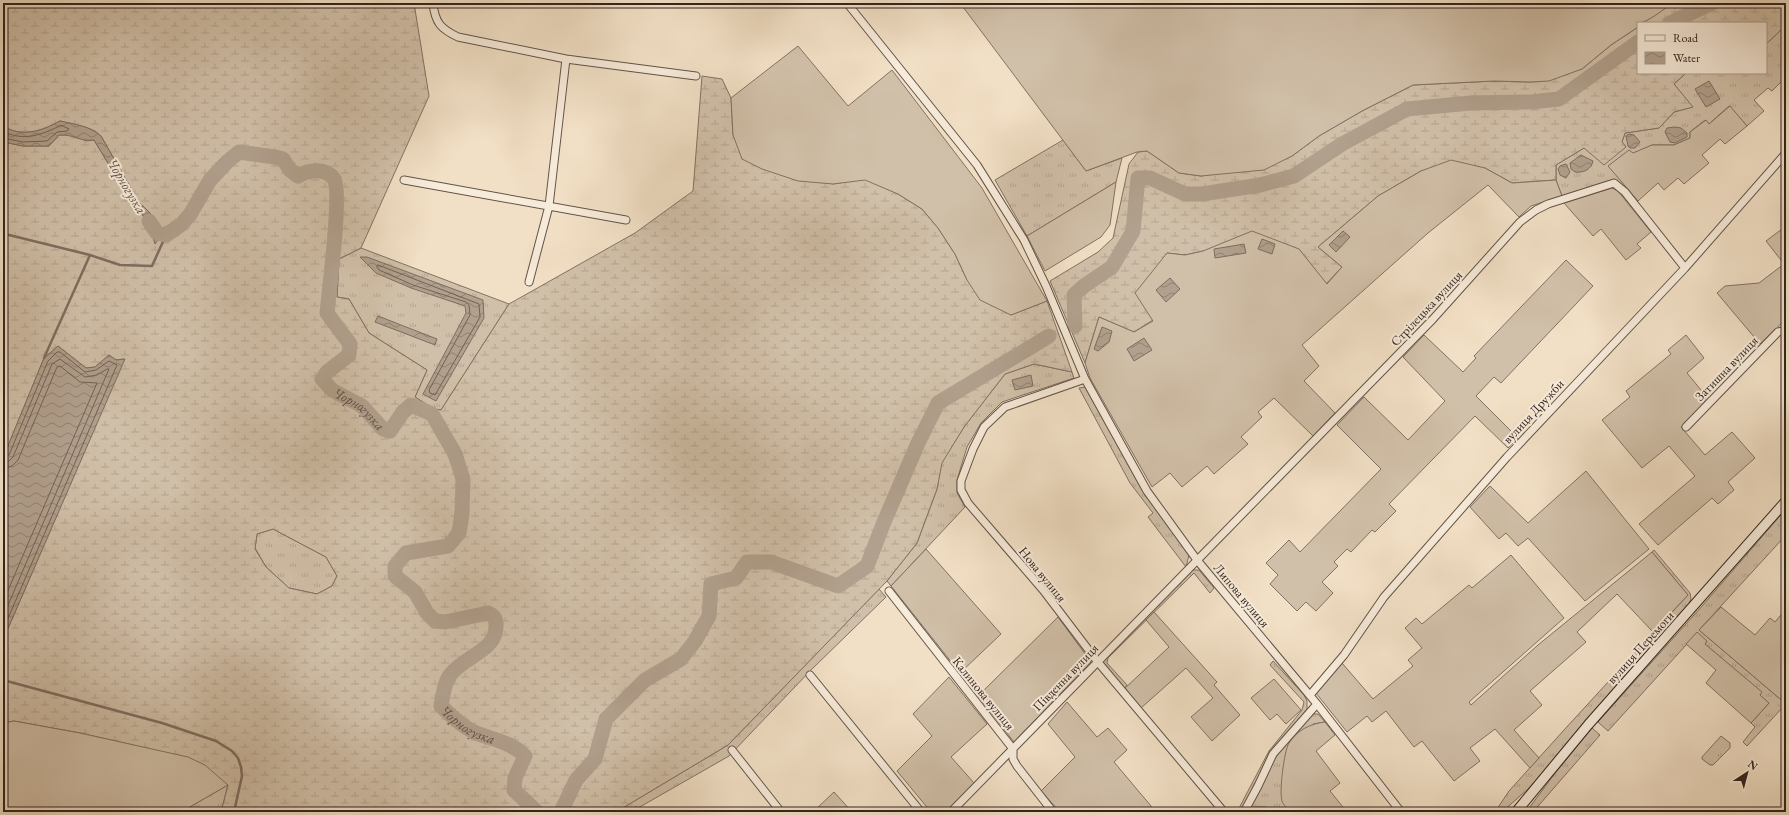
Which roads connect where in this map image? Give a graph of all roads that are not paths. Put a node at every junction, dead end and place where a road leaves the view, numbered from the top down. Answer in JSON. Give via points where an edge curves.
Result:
{"nodes":[{"id":1,"x":433,"y":3,"type":"edge"},
{"id":2,"x":847,"y":3,"type":"edge"},
{"id":3,"x":566,"y":59,"type":"junction"},
{"id":4,"x":696,"y":76,"type":"dead end"},
{"id":5,"x":1786,"y":153,"type":"edge"},
{"id":6,"x":404,"y":180,"type":"dead end"},
{"id":7,"x":550,"y":206,"type":"junction"},
{"id":8,"x":626,"y":220,"type":"dead end"},
{"id":9,"x":1685,"y":268,"type":"junction"},
{"id":10,"x":529,"y":282,"type":"dead end"},
{"id":11,"x":1786,"y":330,"type":"edge"},
{"id":12,"x":1085,"y":379,"type":"junction"},
{"id":13,"x":1686,"y":427,"type":"dead end"},
{"id":14,"x":1786,"y":501,"type":"edge"},
{"id":15,"x":1197,"y":560,"type":"junction"},
{"id":16,"x":889,"y":591,"type":"dead end"},
{"id":17,"x":1097,"y":661,"type":"junction"},
{"id":18,"x":810,"y":675,"type":"dead end"},
{"id":19,"x":1310,"y":695,"type":"junction"},
{"id":20,"x":1317,"y":704,"type":"junction"},
{"id":21,"x":1013,"y":749,"type":"junction"},
{"id":22,"x":732,"y":750,"type":"dead end"},
{"id":23,"x":1786,"y":808,"type":"edge"},
{"id":24,"x":781,"y":812,"type":"edge"},
{"id":25,"x":922,"y":812,"type":"edge"},
{"id":26,"x":951,"y":812,"type":"edge"},
{"id":27,"x":1053,"y":812,"type":"edge"},
{"id":28,"x":1224,"y":812,"type":"edge"},
{"id":29,"x":1244,"y":812,"type":"edge"},
{"id":30,"x":1401,"y":812,"type":"edge"},
{"id":31,"x":1516,"y":812,"type":"edge"},
{"id":32,"x":1783,"y":812,"type":"edge"}],
"edges":[{"from":1,"to":3,"type":"street","via":[[434,15],[444,30],[458,37]]},
{"from":2,"to":12,"type":"street","name":"Липова вулиця","via":[[977,165],[1024,240]]},
{"from":3,"to":4,"type":"street"},
{"from":3,"to":7,"type":"street"},
{"from":5,"to":9,"type":"street","name":"вулиця Дружби"},
{"from":6,"to":7,"type":"street"},
{"from":7,"to":8,"type":"street"},
{"from":7,"to":10,"type":"street"},
{"from":9,"to":15,"type":"street","name":"Стрілецька вулиця","via":[[1625,192],[1614,183],[1561,199],[1536,210],[1520,222],[1433,319]]},
{"from":9,"to":19,"type":"street","name":"вулиця Дружби","via":[[1502,462],[1384,597],[1344,655]]},
{"from":11,"to":13,"type":"street","name":"Затишна вулиця","via":[[1778,332]]},
{"from":12,"to":15,"type":"street","name":"Липова вулиця","via":[[1147,491]]},
{"from":12,"to":17,"type":"street","name":"Нова вулиця","via":[[1005,407],[984,427],[973,448],[961,481],[961,490],[968,503],[1043,590]]},
{"from":14,"to":31,"type":"main road","name":"вулиця Перемоги","via":[[1588,725]]},
{"from":15,"to":17,"type":"street","name":"Південна вулиця"},
{"from":15,"to":19,"type":"street","name":"Липова вулиця"},
{"from":16,"to":21,"type":"street","name":"Калинова вулиця"},
{"from":17,"to":21,"type":"street","name":"Південна вулиця"},
{"from":17,"to":28,"type":"street","name":"Нова вулиця"},
{"from":18,"to":25,"type":"street"},
{"from":19,"to":20,"type":"street","name":"Липова вулиця"},
{"from":20,"to":29,"type":"street","via":[[1273,754]]},
{"from":20,"to":30,"type":"street","name":"Липова вулиця"},
{"from":21,"to":26,"type":"street","name":"Південна вулиця"},
{"from":21,"to":27,"type":"street","name":"Калинова вулиця","via":[[1013,759],[1017,766]]},
{"from":22,"to":24,"type":"street"},
{"from":23,"to":32,"type":"street"}]}
